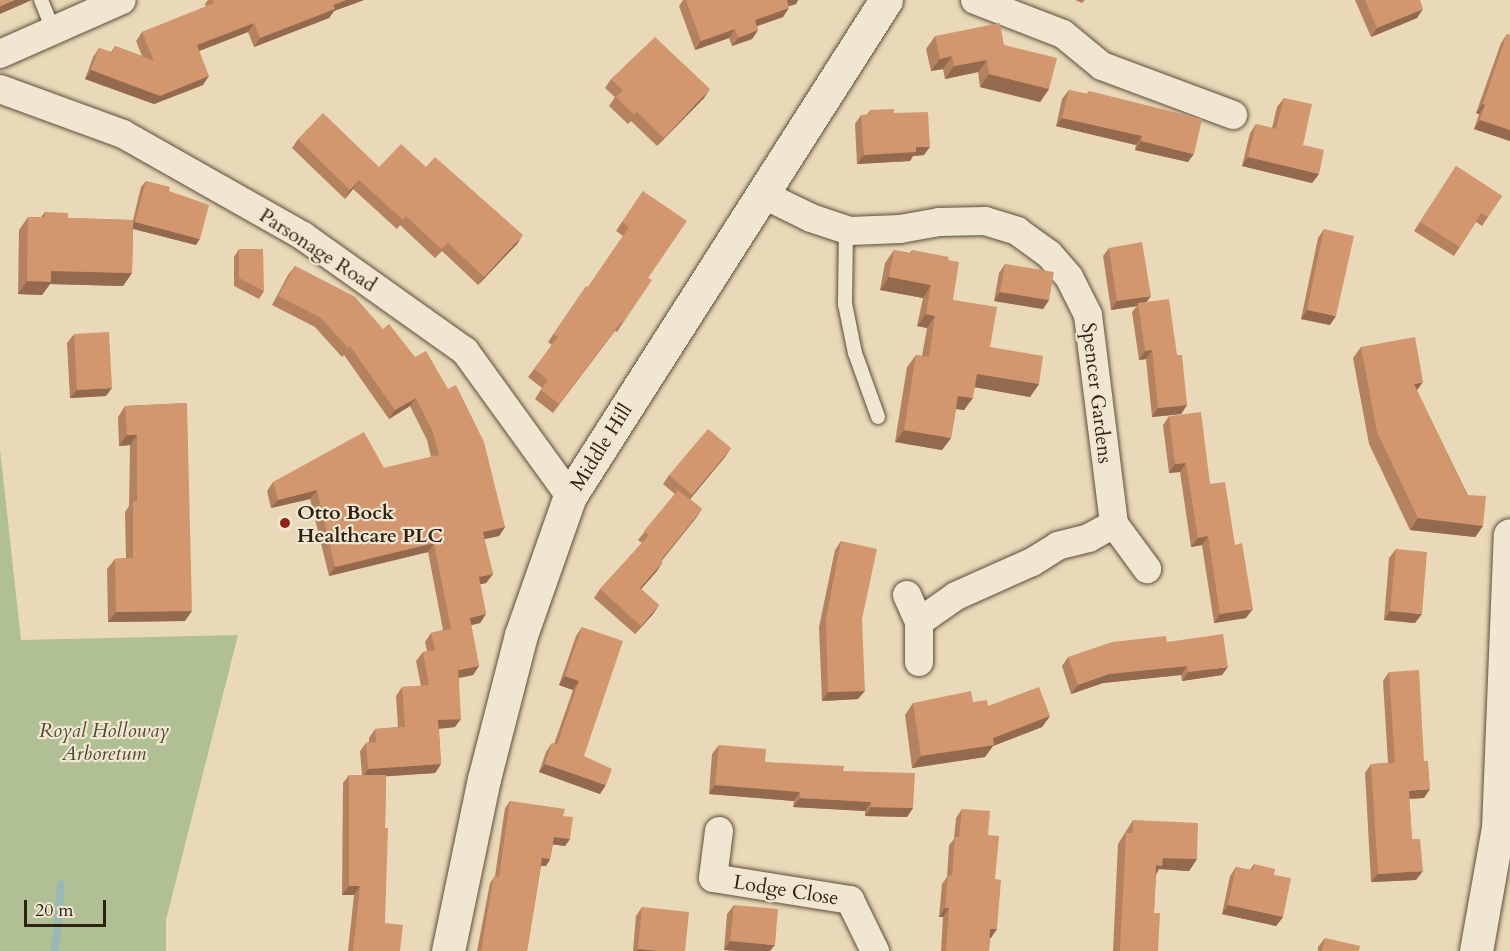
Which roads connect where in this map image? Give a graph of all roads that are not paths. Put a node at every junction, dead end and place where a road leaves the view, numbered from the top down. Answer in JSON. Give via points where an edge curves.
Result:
{"nodes":[{"id":1,"x":41,"y":0,"type":"edge"},
{"id":2,"x":122,"y":0,"type":"edge"},
{"id":3,"x":886,"y":0,"type":"edge"},
{"id":4,"x":975,"y":0,"type":"edge"},
{"id":5,"x":53,"y":30,"type":"junction"},
{"id":6,"x":0,"y":54,"type":"edge"},
{"id":7,"x":0,"y":89,"type":"edge"},
{"id":8,"x":1233,"y":115,"type":"dead end"},
{"id":9,"x":762,"y":194,"type":"junction"},
{"id":10,"x":846,"y":230,"type":"junction"},
{"id":11,"x":878,"y":417,"type":"dead end"},
{"id":12,"x":570,"y":496,"type":"junction"},
{"id":13,"x":1114,"y":524,"type":"junction"},
{"id":14,"x":1510,"y":535,"type":"edge"},
{"id":15,"x":1147,"y":569,"type":"dead end"},
{"id":16,"x":908,"y":595,"type":"dead end"},
{"id":17,"x":919,"y":622,"type":"junction"},
{"id":18,"x":919,"y":662,"type":"dead end"},
{"id":19,"x":719,"y":831,"type":"dead end"},
{"id":20,"x":448,"y":951,"type":"edge"},
{"id":21,"x":875,"y":951,"type":"edge"},
{"id":22,"x":1476,"y":951,"type":"edge"}],
"edges":[{"from":1,"to":5,"type":"lane"},
{"from":2,"to":5,"type":"street"},
{"from":3,"to":9,"type":"street","name":"Middle Hill"},
{"from":4,"to":8,"type":"street","via":[[1063,34],[1102,66]]},
{"from":5,"to":6,"type":"street"},
{"from":7,"to":12,"type":"street","name":"Parsonage Road","via":[[123,134],[303,236],[465,351]]},
{"from":9,"to":10,"type":"street","name":"Spencer Gardens"},
{"from":9,"to":12,"type":"street","name":"Middle Hill"},
{"from":10,"to":11,"type":"lane","via":[[845,304],[855,353]]},
{"from":10,"to":13,"type":"street","name":"Spencer Gardens","via":[[900,230],[939,222],[985,221],[1017,231],[1049,254],[1069,277],[1088,315]]},
{"from":12,"to":20,"type":"street","name":"Middle Hill","via":[[521,635],[484,779]]},
{"from":13,"to":15,"type":"street","name":"Spencer Gardens"},
{"from":13,"to":17,"type":"street","via":[[1089,538],[1058,546],[957,597]]},
{"from":14,"to":22,"type":"street","via":[[1498,828]]},
{"from":16,"to":17,"type":"street"},
{"from":17,"to":18,"type":"street"},
{"from":19,"to":21,"type":"street","name":"Lodge Close","via":[[713,878],[850,900]]}]}
